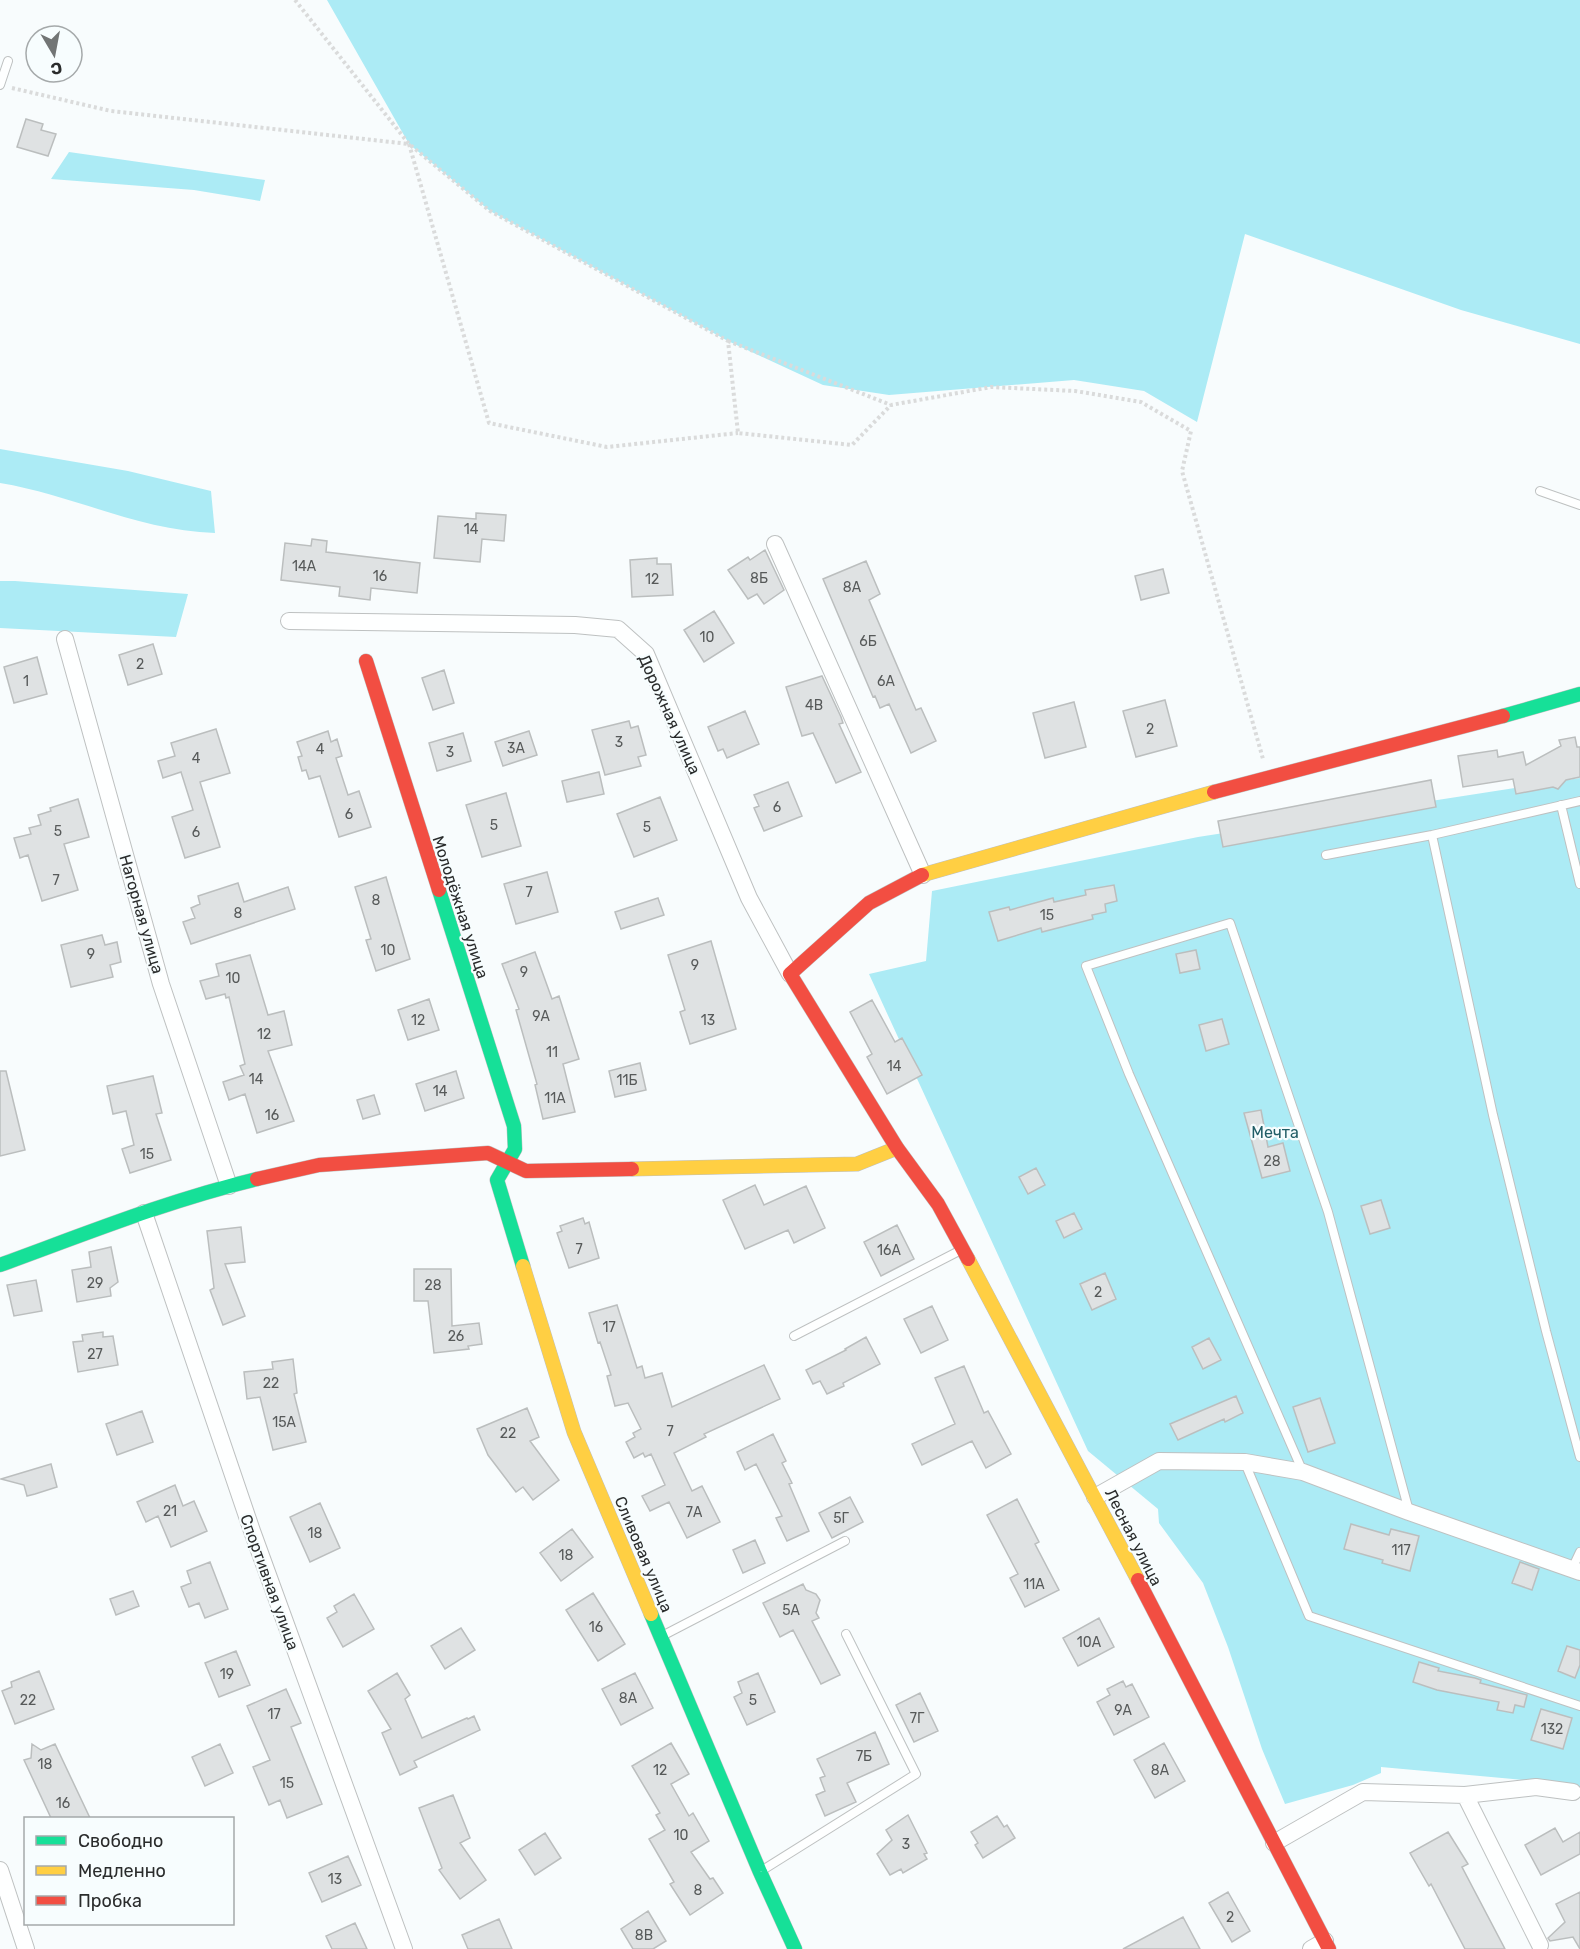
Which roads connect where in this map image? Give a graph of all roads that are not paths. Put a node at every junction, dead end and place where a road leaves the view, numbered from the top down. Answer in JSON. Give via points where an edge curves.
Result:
{"nodes":[{"id":1,"x":8,"y":61,"type":"dead end"},
{"id":2,"x":0,"y":85,"type":"edge"},
{"id":3,"x":1540,"y":491,"type":"dead end"},
{"id":4,"x":1580,"y":505,"type":"edge"},
{"id":5,"x":775,"y":544,"type":"dead end"},
{"id":6,"x":289,"y":621,"type":"dead end"},
{"id":7,"x":65,"y":639,"type":"dead end"},
{"id":8,"x":366,"y":660,"type":"dead end"},
{"id":9,"x":1580,"y":694,"type":"edge"},
{"id":10,"x":1580,"y":801,"type":"edge"},
{"id":11,"x":1561,"y":805,"type":"junction"},
{"id":12,"x":1432,"y":836,"type":"junction"},
{"id":13,"x":1326,"y":855,"type":"dead end"},
{"id":14,"x":923,"y":875,"type":"junction"},
{"id":15,"x":1580,"y":884,"type":"edge"},
{"id":16,"x":790,"y":975,"type":"junction"},
{"id":17,"x":897,"y":1148,"type":"junction"},
{"id":18,"x":507,"y":1162,"type":"junction"},
{"id":19,"x":229,"y":1186,"type":"junction"},
{"id":20,"x":144,"y":1213,"type":"junction"},
{"id":21,"x":962,"y":1250,"type":"junction"},
{"id":22,"x":0,"y":1265,"type":"edge"},
{"id":23,"x":794,"y":1336,"type":"dead end"},
{"id":24,"x":1580,"y":1457,"type":"edge"},
{"id":25,"x":1245,"y":1462,"type":"junction"},
{"id":26,"x":1303,"y":1472,"type":"junction"},
{"id":27,"x":1095,"y":1497,"type":"junction"},
{"id":28,"x":1409,"y":1512,"type":"junction"},
{"id":29,"x":845,"y":1541,"type":"dead end"},
{"id":30,"x":1580,"y":1552,"type":"edge"},
{"id":31,"x":1576,"y":1570,"type":"edge"},
{"id":32,"x":846,"y":1634,"type":"dead end"},
{"id":33,"x":660,"y":1636,"type":"junction"},
{"id":34,"x":1580,"y":1706,"type":"edge"},
{"id":35,"x":1573,"y":1792,"type":"dead end"},
{"id":36,"x":1465,"y":1795,"type":"junction"},
{"id":37,"x":1274,"y":1843,"type":"junction"},
{"id":38,"x":0,"y":1870,"type":"edge"},
{"id":39,"x":760,"y":1872,"type":"junction"},
{"id":40,"x":1540,"y":1945,"type":"dead end"},
{"id":41,"x":1322,"y":1946,"type":"edge"},
{"id":42,"x":26,"y":1949,"type":"edge"},
{"id":43,"x":404,"y":1949,"type":"edge"},
{"id":44,"x":795,"y":1949,"type":"edge"}],
"edges":[{"from":1,"to":2,"type":"lane"},
{"from":3,"to":4,"type":"lane"},
{"from":5,"to":14,"type":"street"},
{"from":6,"to":16,"type":"street","name":"Дорожная улица","via":[[618,629],[646,654],[749,898]]},
{"from":7,"to":19,"type":"street","name":"Нагорная улица","via":[[161,984]]},
{"from":8,"to":18,"type":"street","name":"Молодёжная улица","via":[[514,1126],[515,1149]]},
{"from":9,"to":14,"type":"street"},
{"from":10,"to":11,"type":"lane"},
{"from":11,"to":12,"type":"lane"},
{"from":11,"to":15,"type":"lane"},
{"from":12,"to":13,"type":"lane"},
{"from":12,"to":24,"type":"lane","via":[[1493,1115]]},
{"from":14,"to":16,"type":"street","via":[[869,903]]},
{"from":16,"to":17,"type":"street","name":"Лесная улица"},
{"from":17,"to":18,"type":"street","via":[[857,1164],[526,1171]]},
{"from":17,"to":21,"type":"street","name":"Лесная улица","via":[[938,1204]]},
{"from":18,"to":19,"type":"street","via":[[488,1153],[319,1165]]},
{"from":18,"to":33,"type":"street","name":"Сливовая улица","via":[[497,1180],[574,1432]]},
{"from":19,"to":20,"type":"street"},
{"from":20,"to":22,"type":"street"},
{"from":20,"to":43,"type":"street","name":"Спортивная улица","via":[[252,1532]]},
{"from":21,"to":23,"type":"lane"},
{"from":21,"to":27,"type":"street","name":"Лесная улица"},
{"from":25,"to":26,"type":"street"},
{"from":25,"to":27,"type":"street","via":[[1159,1461]]},
{"from":25,"to":34,"type":"lane","via":[[1309,1616]]},
{"from":26,"to":28,"type":"street"},
{"from":26,"to":28,"type":"lane","via":[[1086,966],[1230,923],[1328,1212]]},
{"from":27,"to":37,"type":"street","name":"Лесная улица"},
{"from":28,"to":31,"type":"street"},
{"from":29,"to":33,"type":"lane"},
{"from":30,"to":31,"type":"lane"},
{"from":32,"to":39,"type":"lane","via":[[916,1774]]},
{"from":33,"to":39,"type":"street","name":"Сливовая улица"},
{"from":35,"to":36,"type":"street","via":[[1536,1787]]},
{"from":36,"to":37,"type":"street","via":[[1363,1792]]},
{"from":36,"to":40,"type":"street"},
{"from":37,"to":41,"type":"street","name":"Лесная улица"},
{"from":38,"to":42,"type":"street"},
{"from":39,"to":44,"type":"street","name":"Сливовая улица"}]}
